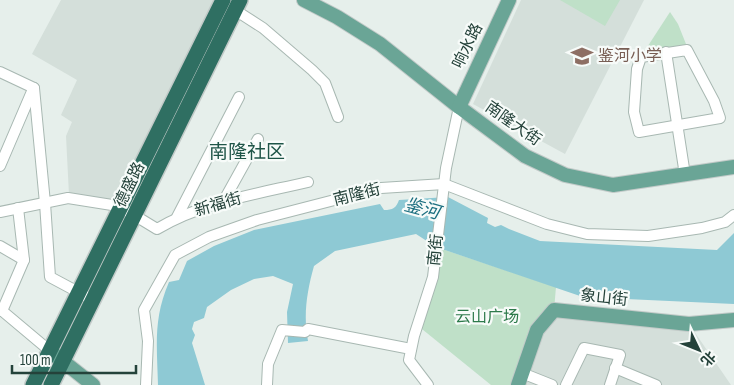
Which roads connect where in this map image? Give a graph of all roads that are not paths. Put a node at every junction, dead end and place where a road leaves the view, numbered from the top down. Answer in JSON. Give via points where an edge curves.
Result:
{"nodes":[{"id":1,"x":223,"y":0,"type":"edge"},
{"id":2,"x":304,"y":0,"type":"edge"},
{"id":3,"x":510,"y":0,"type":"edge"},
{"id":4,"x":238,"y":5,"type":"edge"},
{"id":5,"x":666,"y":52,"type":"junction"},
{"id":6,"x":0,"y":72,"type":"edge"},
{"id":7,"x":34,"y":88,"type":"junction"},
{"id":8,"x":239,"y":98,"type":"dead end"},
{"id":9,"x":459,"y":107,"type":"junction"},
{"id":10,"x":338,"y":117,"type":"dead end"},
{"id":11,"x":677,"y":126,"type":"junction"},
{"id":12,"x":258,"y":140,"type":"dead end"},
{"id":13,"x":0,"y":166,"type":"edge"},
{"id":14,"x":734,"y":167,"type":"edge"},
{"id":15,"x":685,"y":175,"type":"junction"},
{"id":16,"x":308,"y":182,"type":"dead end"},
{"id":17,"x":444,"y":184,"type":"junction"},
{"id":18,"x":223,"y":202,"type":"junction"},
{"id":19,"x":45,"y":203,"type":"junction"},
{"id":20,"x":18,"y":208,"type":"junction"},
{"id":21,"x":120,"y":208,"type":"junction"},
{"id":22,"x":0,"y":212,"type":"edge"},
{"id":23,"x":134,"y":215,"type":"junction"},
{"id":24,"x":734,"y":215,"type":"edge"},
{"id":25,"x":177,"y":216,"type":"junction"},
{"id":26,"x":0,"y":246,"type":"edge"},
{"id":27,"x":24,"y":260,"type":"junction"},
{"id":28,"x":79,"y":293,"type":"junction"},
{"id":29,"x":93,"y":300,"type":"junction"},
{"id":30,"x":1,"y":310,"type":"edge"},
{"id":31,"x":734,"y":320,"type":"edge"},
{"id":32,"x":411,"y":349,"type":"junction"},
{"id":33,"x":50,"y":351,"type":"junction"},
{"id":34,"x":63,"y":361,"type":"junction"},
{"id":35,"x":616,"y":368,"type":"junction"},
{"id":36,"x":520,"y":379,"type":"edge"},
{"id":37,"x":33,"y":385,"type":"edge"},
{"id":38,"x":51,"y":385,"type":"edge"},
{"id":39,"x":93,"y":385,"type":"edge"},
{"id":40,"x":146,"y":385,"type":"edge"},
{"id":41,"x":267,"y":385,"type":"edge"},
{"id":42,"x":428,"y":385,"type":"edge"},
{"id":43,"x":552,"y":385,"type":"edge"},
{"id":44,"x":566,"y":385,"type":"edge"},
{"id":45,"x":610,"y":385,"type":"edge"},
{"id":46,"x":656,"y":385,"type":"edge"}],
"edges":[{"from":1,"to":21,"type":"highway"},
{"from":2,"to":9,"type":"main road","name":"南隆大街","via":[[380,44]]},
{"from":3,"to":9,"type":"main road","name":"响水路"},
{"from":4,"to":10,"type":"street","via":[[325,83]]},
{"from":4,"to":23,"type":"highway","name":"德盛路"},
{"from":5,"to":11,"type":"street"},
{"from":5,"to":11,"type":"street","via":[[642,57],[637,69],[634,112],[639,132]]},
{"from":5,"to":11,"type":"street","via":[[687,50],[720,118]]},
{"from":6,"to":7,"type":"street"},
{"from":7,"to":13,"type":"street"},
{"from":7,"to":19,"type":"street"},
{"from":8,"to":25,"type":"street"},
{"from":9,"to":15,"type":"main road","name":"南隆大街","via":[[525,156],[565,175],[613,185]]},
{"from":9,"to":17,"type":"street","name":"南街"},
{"from":11,"to":15,"type":"street"},
{"from":12,"to":18,"type":"street"},
{"from":14,"to":15,"type":"main road","name":"南隆大街"},
{"from":16,"to":18,"type":"street","name":"新福街"},
{"from":17,"to":24,"type":"street","name":"南隆街","via":[[547,224],[587,234],[648,236],[702,228],[724,222]]},
{"from":17,"to":32,"type":"street","name":"南街","via":[[433,276]]},
{"from":17,"to":40,"type":"street","name":"南隆街","via":[[382,188],[304,207],[234,226],[174,255],[144,310],[148,341]]},
{"from":18,"to":25,"type":"street","name":"新福街"},
{"from":19,"to":20,"type":"street"},
{"from":19,"to":21,"type":"street","via":[[68,198]]},
{"from":19,"to":28,"type":"street","via":[[50,277]]},
{"from":20,"to":22,"type":"street"},
{"from":20,"to":27,"type":"street"},
{"from":21,"to":23,"type":"street"},
{"from":21,"to":28,"type":"highway"},
{"from":23,"to":25,"type":"street","name":"新福街","via":[[156,229]]},
{"from":23,"to":29,"type":"highway","name":"德盛路"},
{"from":26,"to":27,"type":"street"},
{"from":27,"to":30,"type":"street"},
{"from":28,"to":29,"type":"street"},
{"from":28,"to":33,"type":"highway"},
{"from":29,"to":34,"type":"highway","name":"德盛路"},
{"from":30,"to":33,"type":"street"},
{"from":31,"to":36,"type":"main road","name":"象山街","via":[[689,324],[554,310],[537,330]]},
{"from":32,"to":41,"type":"street","via":[[308,329],[305,332],[282,330],[268,364]]},
{"from":32,"to":42,"type":"street","via":[[410,360]]},
{"from":33,"to":34,"type":"main road"},
{"from":33,"to":37,"type":"highway"},
{"from":34,"to":38,"type":"highway","name":"德盛路"},
{"from":34,"to":39,"type":"main road"},
{"from":35,"to":44,"type":"street","via":[[620,355],[584,348]]},
{"from":35,"to":45,"type":"street"},
{"from":35,"to":46,"type":"street"},
{"from":36,"to":43,"type":"street"}]}
